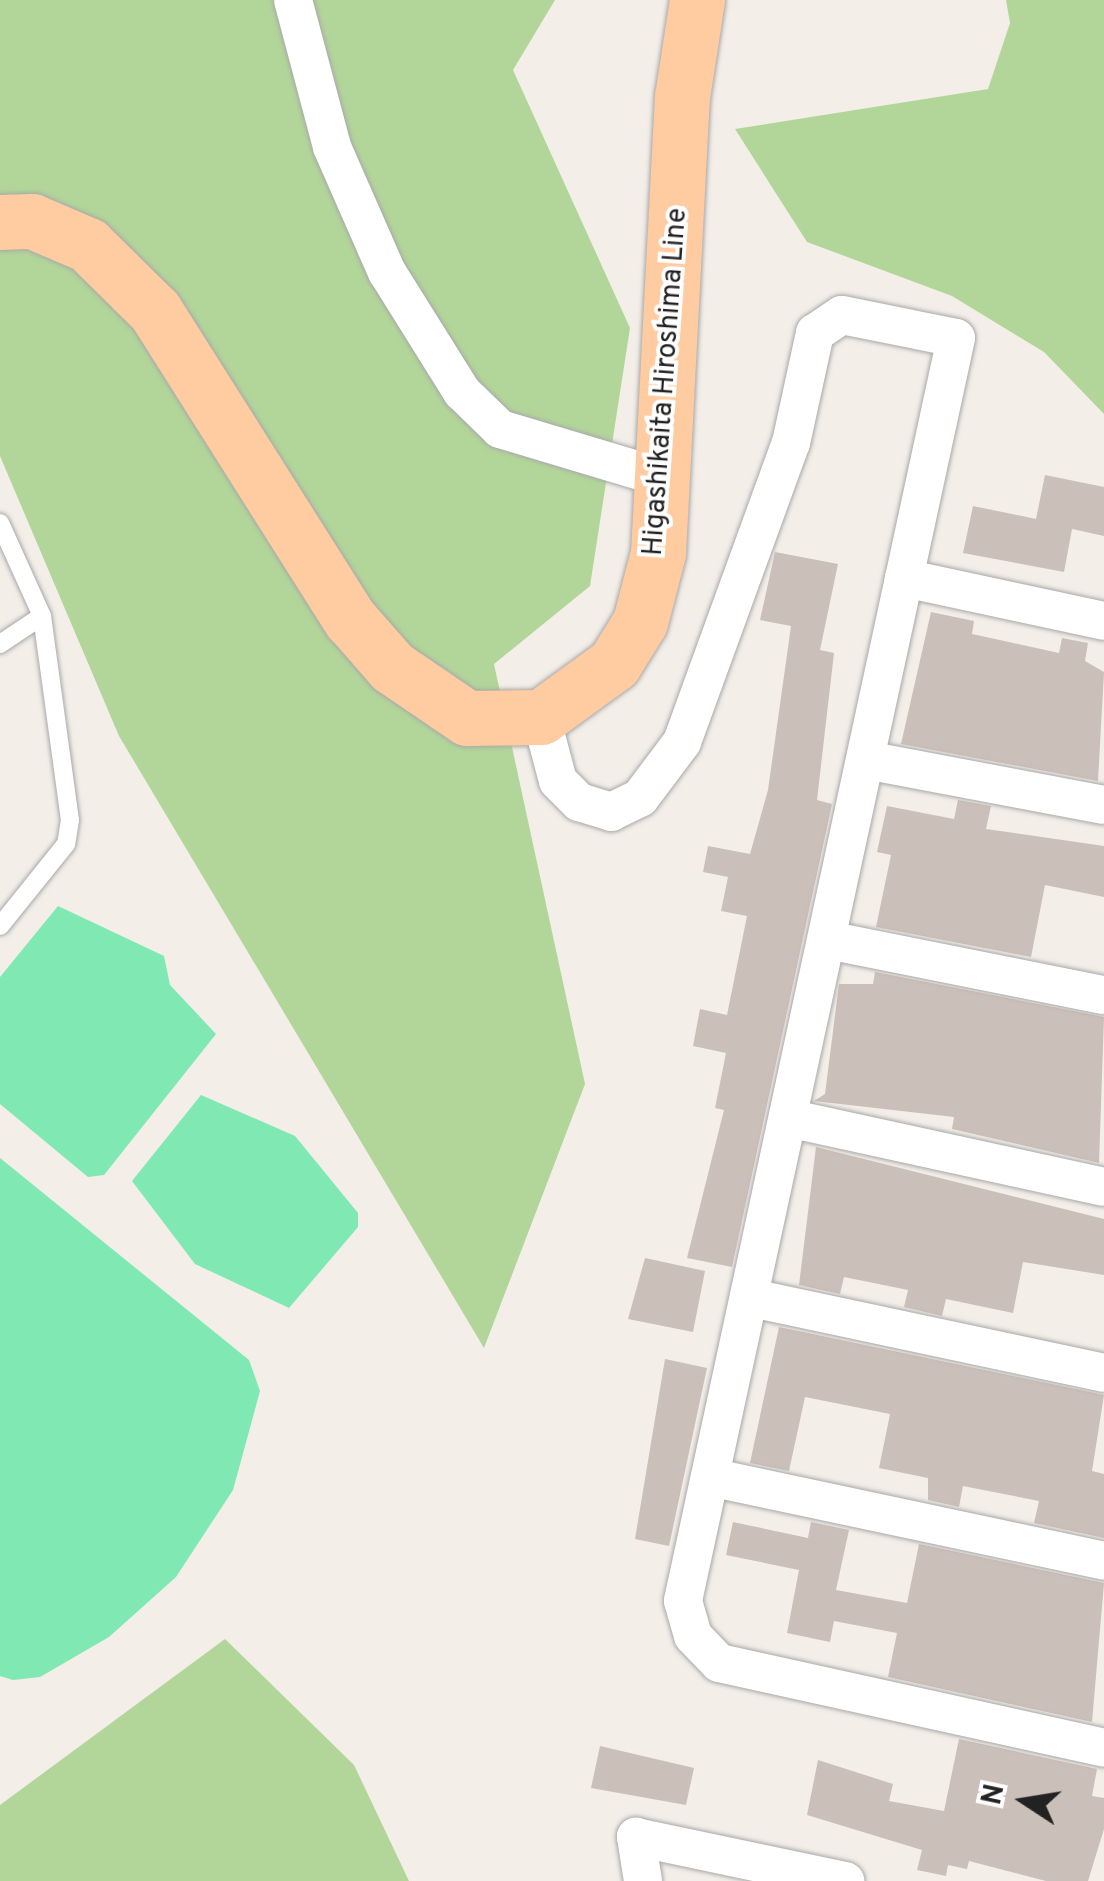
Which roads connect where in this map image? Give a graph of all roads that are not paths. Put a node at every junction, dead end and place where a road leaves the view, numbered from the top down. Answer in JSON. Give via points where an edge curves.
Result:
{"nodes":[{"id":1,"x":293,"y":0,"type":"edge"},
{"id":2,"x":696,"y":0,"type":"edge"},
{"id":3,"x":0,"y":222,"type":"edge"},
{"id":4,"x":664,"y":478,"type":"junction"},
{"id":5,"x":0,"y":522,"type":"edge"},
{"id":6,"x":904,"y":578,"type":"junction"},
{"id":7,"x":42,"y":616,"type":"junction"},
{"id":8,"x":1104,"y":621,"type":"edge"},
{"id":9,"x":0,"y":644,"type":"edge"},
{"id":10,"x":541,"y":717,"type":"junction"},
{"id":11,"x":866,"y":760,"type":"junction"},
{"id":12,"x":1104,"y":806,"type":"edge"},
{"id":13,"x":0,"y":926,"type":"edge"},
{"id":14,"x":828,"y":940,"type":"junction"},
{"id":15,"x":1104,"y":995,"type":"edge"},
{"id":16,"x":788,"y":1118,"type":"junction"},
{"id":17,"x":1104,"y":1187,"type":"edge"},
{"id":18,"x":752,"y":1298,"type":"junction"},
{"id":19,"x":1104,"y":1372,"type":"edge"},
{"id":20,"x":710,"y":1477,"type":"junction"},
{"id":21,"x":1104,"y":1561,"type":"edge"},
{"id":22,"x":1104,"y":1748,"type":"edge"},
{"id":23,"x":642,"y":1881,"type":"edge"},
{"id":24,"x":845,"y":1881,"type":"edge"}],
"edges":[{"from":1,"to":4,"type":"street","via":[[332,147],[387,272],[462,392],[500,429]]},
{"from":2,"to":4,"type":"main road","name":"Higashikaita Hiroshima Line","via":[[682,97]]},
{"from":3,"to":10,"type":"main road","via":[[32,222],[88,245],[155,311],[350,619],[392,667],[466,718]]},
{"from":4,"to":10,"type":"main road","name":"Higashikaita Hiroshima Line","via":[[658,553],[640,622],[614,664]]},
{"from":5,"to":7,"type":"lane"},
{"from":6,"to":8,"type":"street"},
{"from":6,"to":10,"type":"street","via":[[956,338],[842,315],[815,332],[791,444],[682,742],[640,798],[611,812],[580,802],[558,780]]},
{"from":6,"to":11,"type":"street"},
{"from":7,"to":9,"type":"lane"},
{"from":7,"to":13,"type":"lane","via":[[70,820],[66,844]]},
{"from":11,"to":12,"type":"street"},
{"from":11,"to":14,"type":"street"},
{"from":14,"to":15,"type":"street"},
{"from":14,"to":16,"type":"street"},
{"from":16,"to":17,"type":"street"},
{"from":16,"to":18,"type":"street"},
{"from":18,"to":19,"type":"street"},
{"from":18,"to":20,"type":"street"},
{"from":20,"to":21,"type":"street"},
{"from":20,"to":22,"type":"street","via":[[684,1602],[693,1636],[720,1662]]},
{"from":23,"to":24,"type":"street","via":[[636,1837]]}]}
